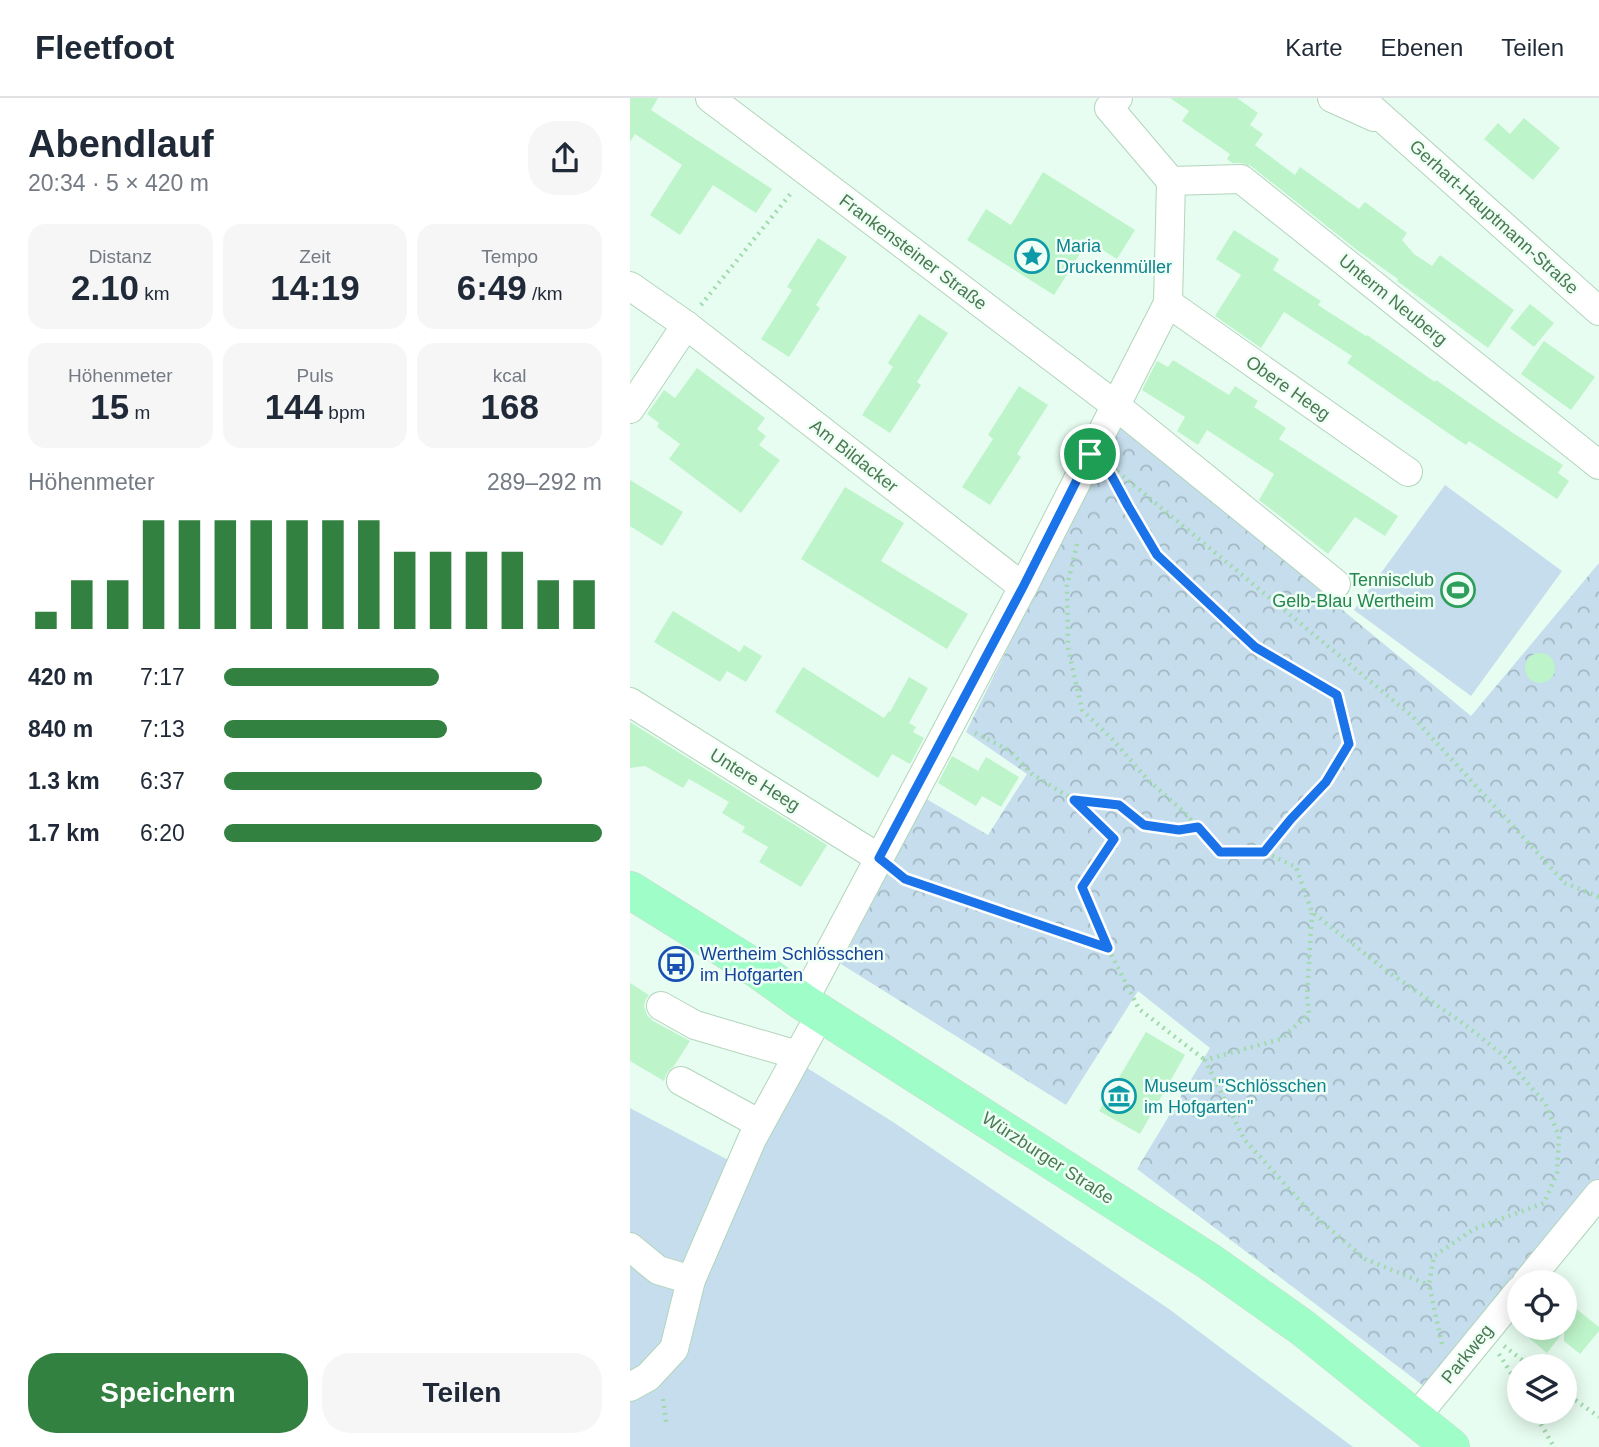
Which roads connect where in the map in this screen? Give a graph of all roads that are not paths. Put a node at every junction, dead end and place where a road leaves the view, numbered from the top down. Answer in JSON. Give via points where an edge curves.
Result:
{"nodes":[{"id":1,"x":710,"y":98,"type":"edge"},
{"id":2,"x":1332,"y":98,"type":"edge"},
{"id":3,"x":1360,"y":98,"type":"edge"},
{"id":4,"x":1107,"y":101,"type":"edge"},
{"id":5,"x":1389,"y":124,"type":"junction"},
{"id":6,"x":1171,"y":181,"type":"junction"},
{"id":7,"x":630,"y":286,"type":"edge"},
{"id":8,"x":1168,"y":303,"type":"junction"},
{"id":9,"x":1599,"y":311,"type":"edge"},
{"id":10,"x":691,"y":318,"type":"junction"},
{"id":11,"x":1115,"y":405,"type":"junction"},
{"id":12,"x":630,"y":409,"type":"edge"},
{"id":13,"x":1599,"y":465,"type":"edge"},
{"id":14,"x":1408,"y":472,"type":"dead end"},
{"id":15,"x":1336,"y":584,"type":"dead end"},
{"id":16,"x":1023,"y":587,"type":"junction"},
{"id":17,"x":630,"y":702,"type":"edge"},
{"id":18,"x":879,"y":858,"type":"junction"},
{"id":19,"x":630,"y":890,"type":"edge"},
{"id":20,"x":661,"y":1006,"type":"dead end"},
{"id":21,"x":812,"y":1008,"type":"junction"},
{"id":22,"x":797,"y":1055,"type":"junction"},
{"id":23,"x":681,"y":1081,"type":"dead end"},
{"id":24,"x":760,"y":1124,"type":"junction"},
{"id":25,"x":1599,"y":1194,"type":"edge"},
{"id":26,"x":630,"y":1247,"type":"edge"},
{"id":27,"x":1537,"y":1270,"type":"edge"},
{"id":28,"x":691,"y":1280,"type":"junction"},
{"id":29,"x":1507,"y":1313,"type":"edge"},
{"id":30,"x":630,"y":1387,"type":"edge"},
{"id":31,"x":1415,"y":1418,"type":"junction"},
{"id":32,"x":1451,"y":1447,"type":"edge"}],
"edges":[{"from":1,"to":11,"type":"street","name":"Frankensteiner Straße"},
{"from":2,"to":5,"type":"street","name":"Gerhart-Hauptmann-Straße"},
{"from":3,"to":5,"type":"street","name":"Gerhart-Hauptmann-Straße"},
{"from":4,"to":6,"type":"street"},
{"from":5,"to":9,"type":"street","name":"Gerhart-Hauptmann-Straße"},
{"from":6,"to":8,"type":"street"},
{"from":6,"to":13,"type":"street","name":"Unterm Neuberg","via":[[1241,179]]},
{"from":7,"to":10,"type":"street","name":"Am Bildacker"},
{"from":8,"to":11,"type":"street"},
{"from":8,"to":14,"type":"street","name":"Obere Heeg"},
{"from":10,"to":12,"type":"street"},
{"from":10,"to":16,"type":"street","name":"Am Bildacker"},
{"from":11,"to":15,"type":"street"},
{"from":11,"to":16,"type":"street"},
{"from":16,"to":18,"type":"street"},
{"from":17,"to":18,"type":"street","name":"Untere Heeg"},
{"from":18,"to":21,"type":"street"},
{"from":19,"to":21,"type":"main road","name":"Würzburger Straße"},
{"from":20,"to":22,"type":"street","via":[[695,1025]]},
{"from":21,"to":22,"type":"street"},
{"from":21,"to":31,"type":"main road","name":"Würzburger Straße","via":[[1210,1262],[1303,1328]]},
{"from":22,"to":24,"type":"street"},
{"from":23,"to":24,"type":"street"},
{"from":24,"to":28,"type":"street"},
{"from":25,"to":27,"type":"street"},
{"from":26,"to":28,"type":"street","via":[[659,1270]]},
{"from":28,"to":30,"type":"street","via":[[674,1349],[648,1377]]},
{"from":29,"to":31,"type":"street","name":"Parkweg","via":[[1493,1338],[1448,1378]]},
{"from":31,"to":32,"type":"main road","name":"Würzburger Straße"}]}
